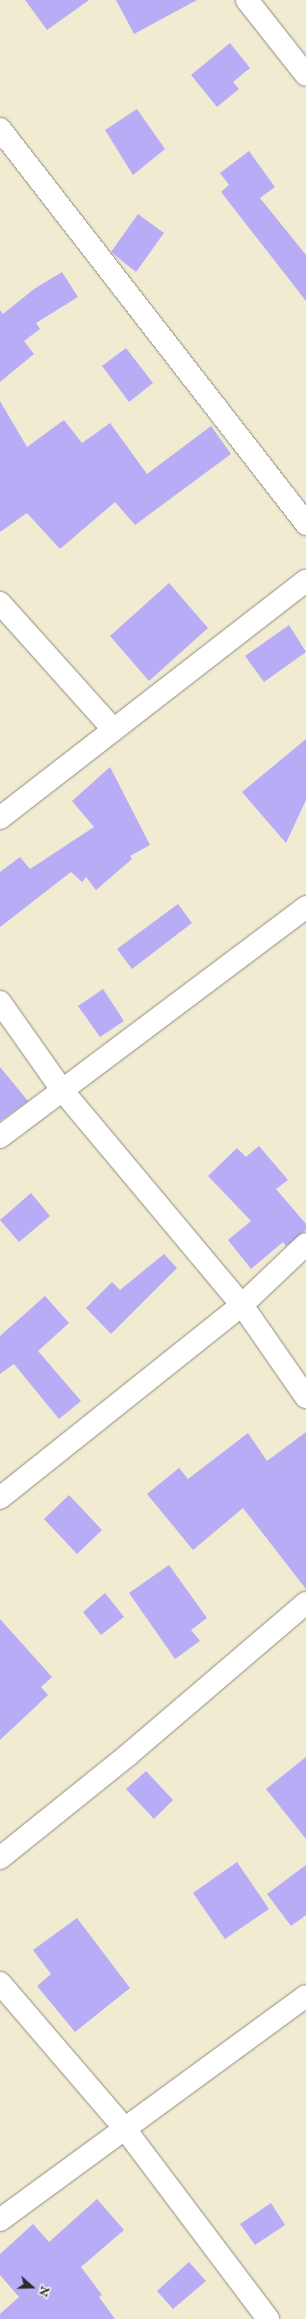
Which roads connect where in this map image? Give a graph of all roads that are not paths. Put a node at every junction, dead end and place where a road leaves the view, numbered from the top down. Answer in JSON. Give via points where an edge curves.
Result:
{"nodes":[{"id":1,"x":247,"y":0,"type":"edge"},
{"id":2,"x":306,"y":75,"type":"edge"},
{"id":3,"x":0,"y":129,"type":"edge"},
{"id":4,"x":306,"y":524,"type":"edge"},
{"id":5,"x":306,"y":581,"type":"edge"},
{"id":6,"x":0,"y":603,"type":"edge"},
{"id":7,"x":113,"y":729,"type":"junction"},
{"id":8,"x":0,"y":818,"type":"edge"},
{"id":9,"x":306,"y":907,"type":"edge"},
{"id":10,"x":0,"y":1002,"type":"edge"},
{"id":11,"x":62,"y":1090,"type":"junction"},
{"id":12,"x":0,"y":1137,"type":"edge"},
{"id":13,"x":306,"y":1244,"type":"edge"},
{"id":14,"x":242,"y":1305,"type":"junction"},
{"id":15,"x":306,"y":1397,"type":"edge"},
{"id":16,"x":0,"y":1498,"type":"edge"},
{"id":17,"x":306,"y":1603,"type":"edge"},
{"id":18,"x":0,"y":1858,"type":"edge"},
{"id":19,"x":0,"y":1983,"type":"edge"},
{"id":20,"x":306,"y":1996,"type":"edge"},
{"id":21,"x":125,"y":2130,"type":"junction"},
{"id":22,"x":0,"y":2220,"type":"edge"},
{"id":23,"x":268,"y":2319,"type":"edge"}],
"edges":[{"from":1,"to":2,"type":"street"},
{"from":3,"to":4,"type":"street"},
{"from":5,"to":7,"type":"street"},
{"from":6,"to":7,"type":"street"},
{"from":7,"to":8,"type":"street"},
{"from":9,"to":11,"type":"street"},
{"from":10,"to":11,"type":"street"},
{"from":11,"to":12,"type":"street"},
{"from":11,"to":14,"type":"street"},
{"from":13,"to":14,"type":"street"},
{"from":14,"to":15,"type":"street"},
{"from":14,"to":16,"type":"street"},
{"from":17,"to":18,"type":"street","via":[[128,1755]]},
{"from":19,"to":21,"type":"street"},
{"from":20,"to":21,"type":"street"},
{"from":21,"to":22,"type":"street"},
{"from":21,"to":23,"type":"street"}]}
